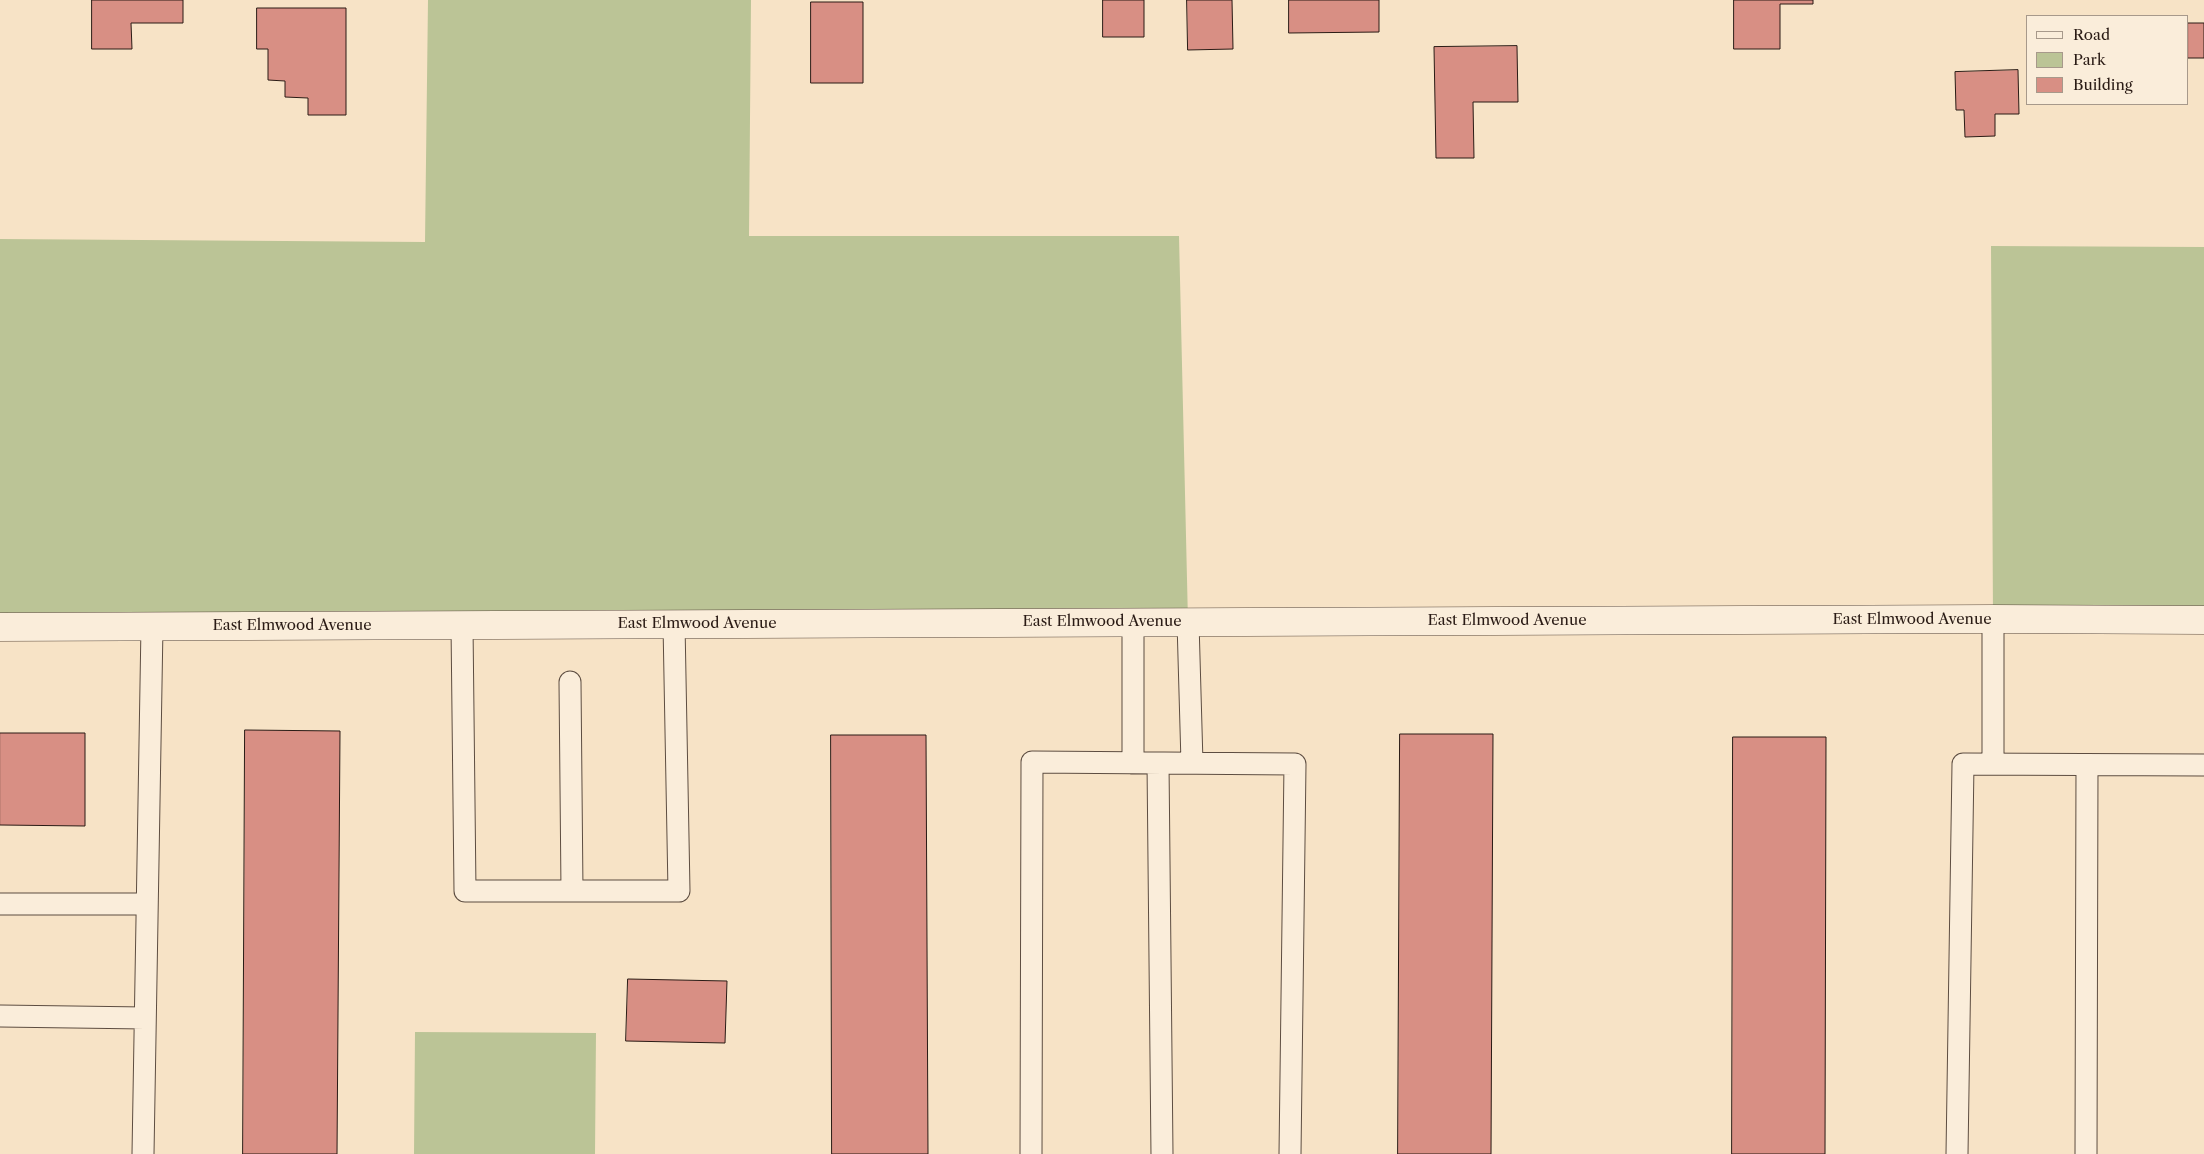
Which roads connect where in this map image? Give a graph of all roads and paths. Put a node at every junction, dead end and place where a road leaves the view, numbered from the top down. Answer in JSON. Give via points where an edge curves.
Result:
{"nodes":[{"id":1,"x":1994,"y":619,"type":"junction"},
{"id":2,"x":2204,"y":620,"type":"edge"},
{"id":3,"x":1133,"y":622,"type":"junction"},
{"id":4,"x":1188,"y":622,"type":"junction"},
{"id":5,"x":674,"y":624,"type":"junction"},
{"id":6,"x":462,"y":625,"type":"junction"},
{"id":7,"x":152,"y":626,"type":"junction"},
{"id":8,"x":0,"y":627,"type":"edge"},
{"id":9,"x":570,"y":682,"type":"dead end"},
{"id":10,"x":1133,"y":763,"type":"junction"},
{"id":11,"x":1158,"y":763,"type":"junction"},
{"id":12,"x":1192,"y":763,"type":"junction"},
{"id":13,"x":1993,"y":764,"type":"junction"},
{"id":14,"x":2088,"y":765,"type":"junction"},
{"id":15,"x":2204,"y":765,"type":"edge"},
{"id":16,"x":572,"y":891,"type":"junction"},
{"id":17,"x":0,"y":904,"type":"edge"},
{"id":18,"x":147,"y":904,"type":"junction"},
{"id":19,"x":0,"y":1016,"type":"edge"},
{"id":20,"x":145,"y":1018,"type":"junction"},
{"id":21,"x":143,"y":1154,"type":"edge"},
{"id":22,"x":1031,"y":1154,"type":"edge"},
{"id":23,"x":1162,"y":1154,"type":"edge"},
{"id":24,"x":1290,"y":1154,"type":"edge"},
{"id":25,"x":1957,"y":1154,"type":"edge"},
{"id":26,"x":2086,"y":1154,"type":"edge"}],
"edges":[{"from":1,"to":2,"type":"street","name":"East Elmwood Avenue"},
{"from":1,"to":4,"type":"street","name":"East Elmwood Avenue"},
{"from":1,"to":13,"type":"lane"},
{"from":3,"to":4,"type":"street","name":"East Elmwood Avenue"},
{"from":3,"to":5,"type":"street","name":"East Elmwood Avenue"},
{"from":3,"to":10,"type":"lane"},
{"from":4,"to":12,"type":"lane"},
{"from":5,"to":6,"type":"street","name":"East Elmwood Avenue"},
{"from":5,"to":16,"type":"lane","via":[[679,891]]},
{"from":6,"to":7,"type":"street","name":"East Elmwood Avenue"},
{"from":6,"to":16,"type":"lane","via":[[465,891]]},
{"from":7,"to":8,"type":"street","name":"East Elmwood Avenue"},
{"from":7,"to":18,"type":"lane"},
{"from":9,"to":16,"type":"lane"},
{"from":10,"to":11,"type":"lane"},
{"from":10,"to":22,"type":"lane","via":[[1032,762]]},
{"from":11,"to":12,"type":"lane"},
{"from":11,"to":23,"type":"lane"},
{"from":12,"to":24,"type":"lane","via":[[1295,764]]},
{"from":13,"to":14,"type":"lane"},
{"from":13,"to":25,"type":"lane","via":[[1963,764]]},
{"from":14,"to":15,"type":"lane"},
{"from":14,"to":26,"type":"lane"},
{"from":17,"to":18,"type":"lane"},
{"from":18,"to":20,"type":"lane"},
{"from":19,"to":20,"type":"lane"},
{"from":20,"to":21,"type":"lane"}]}
